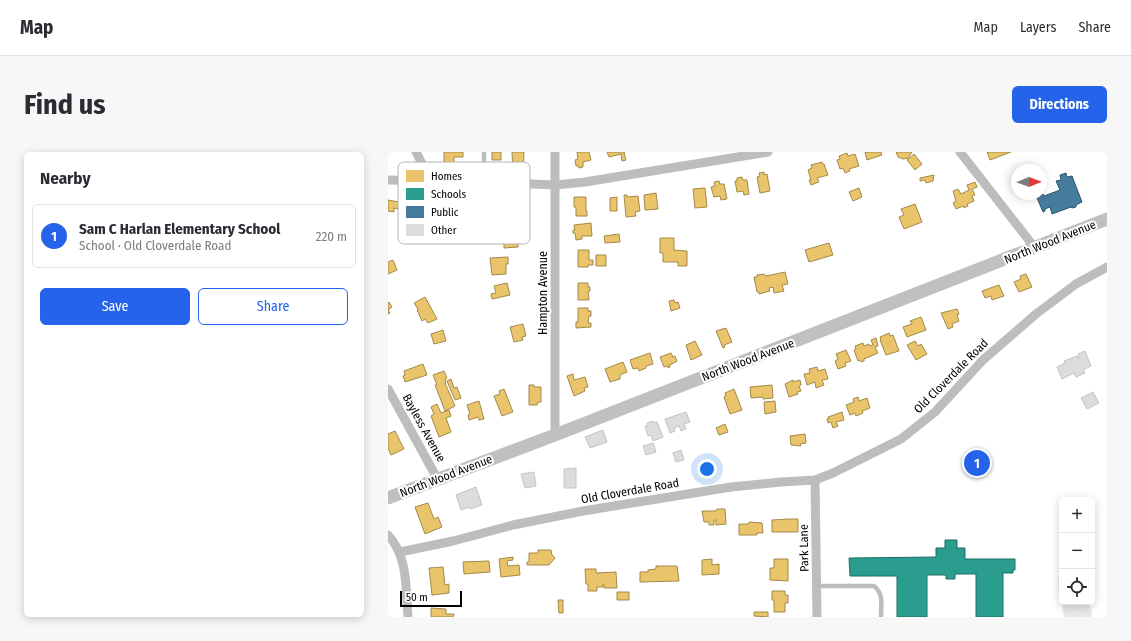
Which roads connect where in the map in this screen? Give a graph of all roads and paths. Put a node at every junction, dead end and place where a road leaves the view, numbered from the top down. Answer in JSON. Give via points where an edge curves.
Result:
{"nodes":[{"id":1,"x":416,"y":152,"type":"edge"},
{"id":2,"x":555,"y":152,"type":"edge"},
{"id":3,"x":768,"y":152,"type":"edge"},
{"id":4,"x":960,"y":152,"type":"edge"},
{"id":5,"x":421,"y":162,"type":"edge"},
{"id":6,"x":388,"y":180,"type":"edge"},
{"id":7,"x":398,"y":180,"type":"edge"},
{"id":8,"x":530,"y":183,"type":"edge"},
{"id":9,"x":555,"y":184,"type":"junction"},
{"id":10,"x":1107,"y":219,"type":"edge"},
{"id":11,"x":1035,"y":248,"type":"junction"},
{"id":12,"x":1107,"y":267,"type":"edge"},
{"id":13,"x":388,"y":389,"type":"edge"},
{"id":14,"x":555,"y":435,"type":"junction"},
{"id":15,"x":438,"y":480,"type":"junction"},
{"id":16,"x":815,"y":480,"type":"junction"},
{"id":17,"x":388,"y":498,"type":"edge"},
{"id":18,"x":388,"y":535,"type":"edge"},
{"id":19,"x":400,"y":552,"type":"junction"},
{"id":20,"x":816,"y":586,"type":"junction"},
{"id":21,"x":408,"y":617,"type":"edge"},
{"id":22,"x":817,"y":617,"type":"edge"},
{"id":23,"x":881,"y":617,"type":"edge"}],
"edges":[{"from":1,"to":5,"type":"street"},
{"from":2,"to":9,"type":"street","name":"Hampton Avenue"},
{"from":3,"to":9,"type":"street","via":[[585,182]]},
{"from":4,"to":11,"type":"street"},
{"from":6,"to":7,"type":"street"},
{"from":8,"to":9,"type":"street"},
{"from":9,"to":14,"type":"street","name":"Hampton Avenue"},
{"from":10,"to":11,"type":"main road","name":"North Wood Avenue"},
{"from":11,"to":14,"type":"main road","name":"North Wood Avenue"},
{"from":12,"to":16,"type":"street","name":"Old Cloverdale Road","via":[[1076,284],[1036,314],[983,360],[935,412],[901,439]]},
{"from":13,"to":15,"type":"street","name":"Bayless Avenue"},
{"from":14,"to":15,"type":"main road","name":"North Wood Avenue"},
{"from":15,"to":17,"type":"main road","name":"North Wood Avenue"},
{"from":16,"to":19,"type":"street","name":"Old Cloverdale Road","via":[[723,488],[583,511]]},
{"from":16,"to":20,"type":"street","name":"Park Lane"},
{"from":18,"to":19,"type":"street"},
{"from":19,"to":21,"type":"street"},
{"from":20,"to":22,"type":"street","name":"Park Lane"},
{"from":20,"to":23,"type":"lane","via":[[874,586],[881,595]]}]}
